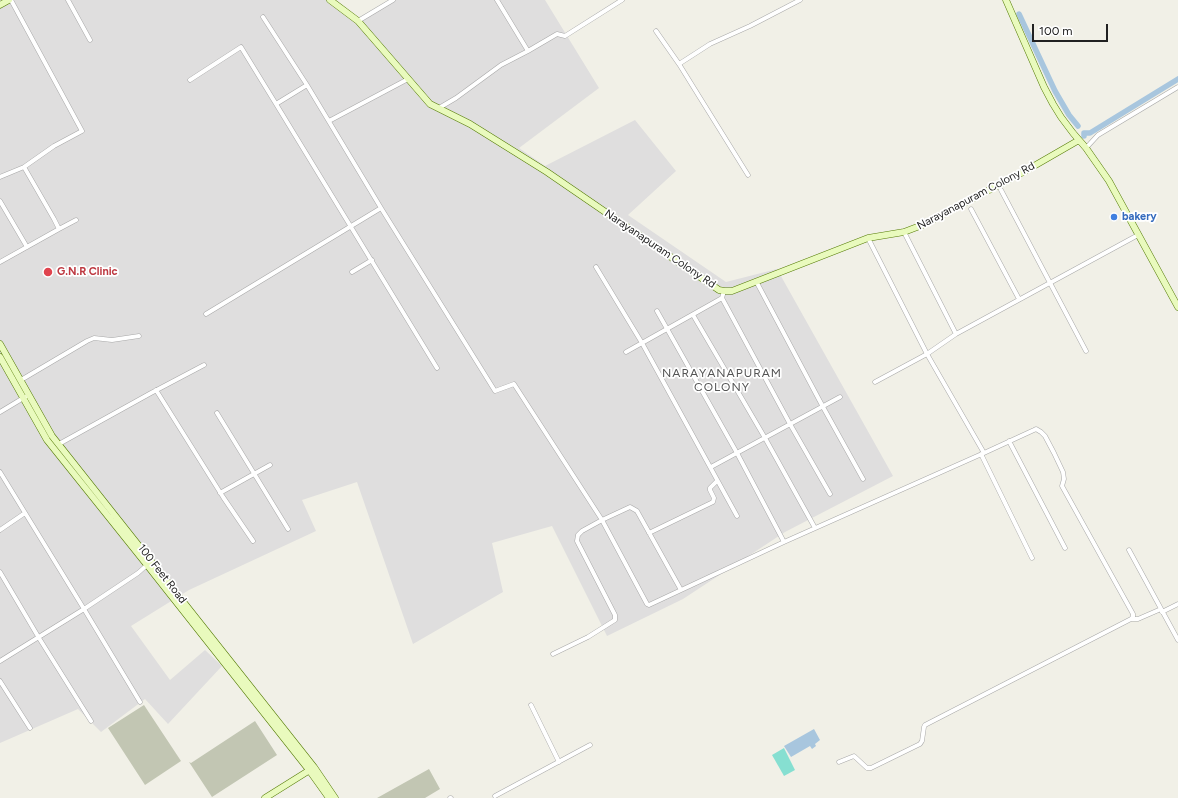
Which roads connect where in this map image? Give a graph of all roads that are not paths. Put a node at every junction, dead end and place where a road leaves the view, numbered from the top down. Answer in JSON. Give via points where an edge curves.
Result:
{"nodes":[{"id":1,"x":10,"y":0,"type":"edge"},
{"id":2,"x":68,"y":0,"type":"edge"},
{"id":3,"x":330,"y":0,"type":"edge"},
{"id":4,"x":393,"y":0,"type":"edge"},
{"id":5,"x":497,"y":0,"type":"edge"},
{"id":6,"x":622,"y":0,"type":"edge"},
{"id":7,"x":800,"y":0,"type":"edge"},
{"id":8,"x":1006,"y":0,"type":"edge"},
{"id":9,"x":0,"y":5,"type":"edge"},
{"id":10,"x":263,"y":17,"type":"dead end"},
{"id":11,"x":358,"y":22,"type":"junction"},
{"id":12,"x":656,"y":31,"type":"dead end"},
{"id":13,"x":90,"y":40,"type":"dead end"},
{"id":14,"x":528,"y":51,"type":"junction"},
{"id":15,"x":679,"y":64,"type":"junction"},
{"id":16,"x":408,"y":79,"type":"junction"},
{"id":17,"x":190,"y":80,"type":"dead end"},
{"id":18,"x":307,"y":85,"type":"junction"},
{"id":19,"x":1178,"y":87,"type":"edge"},
{"id":20,"x":276,"y":104,"type":"junction"},
{"id":21,"x":438,"y":109,"type":"junction"},
{"id":22,"x":329,"y":121,"type":"junction"},
{"id":23,"x":1079,"y":140,"type":"junction"},
{"id":24,"x":1086,"y":148,"type":"junction"},
{"id":25,"x":24,"y":166,"type":"junction"},
{"id":26,"x":748,"y":175,"type":"dead end"},
{"id":27,"x":0,"y":177,"type":"edge"},
{"id":28,"x":1002,"y":190,"type":"dead end"},
{"id":29,"x":0,"y":202,"type":"edge"},
{"id":30,"x":381,"y":208,"type":"junction"},
{"id":31,"x":971,"y":209,"type":"dead end"},
{"id":32,"x":76,"y":220,"type":"dead end"},
{"id":33,"x":352,"y":226,"type":"junction"},
{"id":34,"x":59,"y":229,"type":"junction"},
{"id":35,"x":904,"y":232,"type":"junction"},
{"id":36,"x":1138,"y":235,"type":"junction"},
{"id":37,"x":868,"y":238,"type":"junction"},
{"id":38,"x":27,"y":247,"type":"junction"},
{"id":39,"x":372,"y":260,"type":"junction"},
{"id":40,"x":0,"y":262,"type":"edge"},
{"id":41,"x":596,"y":267,"type":"dead end"},
{"id":42,"x":352,"y":272,"type":"dead end"},
{"id":43,"x":756,"y":281,"type":"junction"},
{"id":44,"x":1050,"y":282,"type":"junction"},
{"id":45,"x":724,"y":291,"type":"junction"},
{"id":46,"x":722,"y":298,"type":"junction"},
{"id":47,"x":1019,"y":299,"type":"junction"},
{"id":48,"x":1178,"y":308,"type":"edge"},
{"id":49,"x":658,"y":311,"type":"dead end"},
{"id":50,"x":206,"y":314,"type":"dead end"},
{"id":51,"x":693,"y":314,"type":"junction"},
{"id":52,"x":667,"y":328,"type":"junction"},
{"id":53,"x":956,"y":334,"type":"junction"},
{"id":54,"x":139,"y":336,"type":"dead end"},
{"id":55,"x":642,"y":343,"type":"junction"},
{"id":56,"x":0,"y":344,"type":"edge"},
{"id":57,"x":1086,"y":351,"type":"dead end"},
{"id":58,"x":626,"y":352,"type":"dead end"},
{"id":59,"x":927,"y":354,"type":"junction"},
{"id":60,"x":0,"y":358,"type":"edge"},
{"id":61,"x":204,"y":365,"type":"dead end"},
{"id":62,"x":437,"y":368,"type":"dead end"},
{"id":63,"x":21,"y":380,"type":"junction"},
{"id":64,"x":875,"y":382,"type":"dead end"},
{"id":65,"x":156,"y":390,"type":"junction"},
{"id":66,"x":26,"y":397,"type":"junction"},
{"id":67,"x":840,"y":398,"type":"dead end"},
{"id":68,"x":823,"y":407,"type":"junction"},
{"id":69,"x":0,"y":412,"type":"edge"},
{"id":70,"x":217,"y":413,"type":"dead end"},
{"id":71,"x":790,"y":424,"type":"junction"},
{"id":72,"x":765,"y":438,"type":"junction"},
{"id":73,"x":1009,"y":441,"type":"junction"},
{"id":74,"x":59,"y":444,"type":"junction"},
{"id":75,"x":737,"y":453,"type":"junction"},
{"id":76,"x":982,"y":453,"type":"junction"},
{"id":77,"x":270,"y":465,"type":"dead end"},
{"id":78,"x":711,"y":467,"type":"junction"},
{"id":79,"x":0,"y":472,"type":"edge"},
{"id":80,"x":254,"y":474,"type":"junction"},
{"id":81,"x":863,"y":479,"type":"dead end"},
{"id":82,"x":717,"y":481,"type":"junction"},
{"id":83,"x":220,"y":493,"type":"junction"},
{"id":84,"x":830,"y":494,"type":"dead end"},
{"id":85,"x":25,"y":513,"type":"junction"},
{"id":86,"x":737,"y":516,"type":"dead end"},
{"id":87,"x":602,"y":520,"type":"junction"},
{"id":88,"x":814,"y":528,"type":"junction"},
{"id":89,"x":288,"y":529,"type":"dead end"},
{"id":90,"x":0,"y":530,"type":"edge"},
{"id":91,"x":649,"y":533,"type":"junction"},
{"id":92,"x":253,"y":541,"type":"dead end"},
{"id":93,"x":784,"y":542,"type":"junction"},
{"id":94,"x":1065,"y":548,"type":"dead end"},
{"id":95,"x":1129,"y":550,"type":"dead end"},
{"id":96,"x":1032,"y":558,"type":"dead end"},
{"id":97,"x":147,"y":565,"type":"junction"},
{"id":98,"x":0,"y":572,"type":"edge"},
{"id":99,"x":681,"y":590,"type":"junction"},
{"id":100,"x":1178,"y":604,"type":"edge"},
{"id":101,"x":84,"y":609,"type":"junction"},
{"id":102,"x":1161,"y":610,"type":"junction"},
{"id":103,"x":1131,"y":619,"type":"junction"},
{"id":104,"x":39,"y":638,"type":"junction"},
{"id":105,"x":1178,"y":640,"type":"edge"},
{"id":106,"x":553,"y":654,"type":"dead end"},
{"id":107,"x":0,"y":661,"type":"edge"},
{"id":108,"x":0,"y":681,"type":"edge"},
{"id":109,"x":140,"y":702,"type":"dead end"},
{"id":110,"x":531,"y":705,"type":"dead end"},
{"id":111,"x":91,"y":721,"type":"dead end"},
{"id":112,"x":30,"y":728,"type":"dead end"},
{"id":113,"x":590,"y":745,"type":"dead end"},
{"id":114,"x":559,"y":762,"type":"junction"},
{"id":115,"x":839,"y":762,"type":"dead end"},
{"id":116,"x":312,"y":769,"type":"junction"},
{"id":117,"x":495,"y":796,"type":"dead end"},
{"id":118,"x":265,"y":798,"type":"edge"},
{"id":119,"x":329,"y":798,"type":"edge"},
{"id":120,"x":335,"y":798,"type":"edge"}],
"edges":[{"from":1,"to":9,"type":"street"},
{"from":1,"to":25,"type":"street","via":[[82,131]]},
{"from":2,"to":13,"type":"street"},
{"from":3,"to":11,"type":"street","name":"Narayanapuram Colony Rd"},
{"from":4,"to":11,"type":"street"},
{"from":5,"to":14,"type":"street"},
{"from":6,"to":14,"type":"street","via":[[565,36],[557,34]]},
{"from":7,"to":15,"type":"street","via":[[710,44]]},
{"from":8,"to":23,"type":"street","via":[[1044,86],[1061,117]]},
{"from":10,"to":18,"type":"street"},
{"from":11,"to":16,"type":"street","name":"Narayanapuram Colony Rd"},
{"from":12,"to":15,"type":"street"},
{"from":14,"to":21,"type":"street","via":[[501,64]]},
{"from":15,"to":26,"type":"street"},
{"from":16,"to":21,"type":"street","name":"Narayanapuram Colony Rd","via":[[430,104]]},
{"from":16,"to":22,"type":"street"},
{"from":17,"to":20,"type":"street","via":[[241,48]]},
{"from":18,"to":20,"type":"street"},
{"from":18,"to":22,"type":"street"},
{"from":19,"to":24,"type":"street","via":[[1098,135]]},
{"from":20,"to":33,"type":"street"},
{"from":21,"to":45,"type":"street","name":"Narayanapuram Colony Rd","via":[[470,124],[547,172]]},
{"from":22,"to":30,"type":"street"},
{"from":23,"to":24,"type":"street"},
{"from":23,"to":35,"type":"street","name":"Narayanapuram Colony Rd","via":[[925,224]]},
{"from":24,"to":36,"type":"street","via":[[1109,180]]},
{"from":25,"to":27,"type":"street"},
{"from":25,"to":34,"type":"street"},
{"from":28,"to":44,"type":"street"},
{"from":29,"to":38,"type":"street"},
{"from":30,"to":33,"type":"street"},
{"from":30,"to":87,"type":"street","via":[[495,391],[514,384]]},
{"from":31,"to":47,"type":"street"},
{"from":32,"to":34,"type":"street"},
{"from":33,"to":39,"type":"street"},
{"from":33,"to":50,"type":"street"},
{"from":34,"to":38,"type":"street"},
{"from":35,"to":37,"type":"street","name":"Narayanapuram Colony Rd"},
{"from":35,"to":53,"type":"street"},
{"from":36,"to":44,"type":"street"},
{"from":36,"to":48,"type":"street"},
{"from":37,"to":43,"type":"street","name":"Narayanapuram Colony Rd"},
{"from":37,"to":59,"type":"street"},
{"from":38,"to":40,"type":"street"},
{"from":39,"to":42,"type":"street"},
{"from":39,"to":62,"type":"street"},
{"from":41,"to":55,"type":"street"},
{"from":43,"to":45,"type":"street","name":"Narayanapuram Colony Rd"},
{"from":43,"to":68,"type":"street"},
{"from":44,"to":47,"type":"street"},
{"from":44,"to":57,"type":"street"},
{"from":45,"to":46,"type":"street"},
{"from":46,"to":51,"type":"street"},
{"from":46,"to":71,"type":"street"},
{"from":47,"to":53,"type":"street"},
{"from":49,"to":52,"type":"street"},
{"from":51,"to":52,"type":"street"},
{"from":51,"to":72,"type":"street"},
{"from":52,"to":55,"type":"street"},
{"from":52,"to":75,"type":"street"},
{"from":53,"to":59,"type":"street"},
{"from":54,"to":63,"type":"street","via":[[112,340],[94,338]]},
{"from":55,"to":58,"type":"street"},
{"from":55,"to":78,"type":"street"},
{"from":56,"to":63,"type":"street","name":"100 Feet Road"},
{"from":59,"to":64,"type":"street"},
{"from":59,"to":76,"type":"street"},
{"from":60,"to":66,"type":"street","name":"100 Feet Road"},
{"from":61,"to":65,"type":"street"},
{"from":63,"to":66,"type":"street","name":"100 Feet Road"},
{"from":65,"to":74,"type":"street"},
{"from":65,"to":83,"type":"street"},
{"from":66,"to":69,"type":"street"},
{"from":66,"to":74,"type":"street","name":"100 Feet Road"},
{"from":66,"to":97,"type":"street","name":"100 Feet Road","via":[[47,440]]},
{"from":67,"to":68,"type":"street"},
{"from":68,"to":71,"type":"street"},
{"from":68,"to":81,"type":"street"},
{"from":70,"to":80,"type":"street"},
{"from":71,"to":72,"type":"street"},
{"from":71,"to":84,"type":"street"},
{"from":72,"to":75,"type":"street"},
{"from":72,"to":88,"type":"street"},
{"from":73,"to":76,"type":"street"},
{"from":73,"to":94,"type":"street"},
{"from":73,"to":103,"type":"street","via":[[1036,429],[1045,436],[1063,472],[1062,486],[1133,614]]},
{"from":74,"to":116,"type":"street","name":"100 Feet Road"},
{"from":75,"to":78,"type":"street"},
{"from":75,"to":93,"type":"street"},
{"from":76,"to":88,"type":"street"},
{"from":76,"to":96,"type":"street"},
{"from":77,"to":80,"type":"street"},
{"from":78,"to":82,"type":"street"},
{"from":79,"to":85,"type":"street"},
{"from":80,"to":83,"type":"street"},
{"from":80,"to":89,"type":"street"},
{"from":82,"to":86,"type":"street"},
{"from":82,"to":91,"type":"street","via":[[710,488],[713,502]]},
{"from":83,"to":92,"type":"street"},
{"from":85,"to":90,"type":"street"},
{"from":85,"to":101,"type":"street"},
{"from":87,"to":91,"type":"street","via":[[630,507],[634,508]]},
{"from":87,"to":99,"type":"street","via":[[647,604],[650,605]]},
{"from":87,"to":106,"type":"street","via":[[582,531],[577,541],[615,615],[615,620],[588,638]]},
{"from":88,"to":93,"type":"street"},
{"from":91,"to":99,"type":"street"},
{"from":93,"to":99,"type":"street"},
{"from":95,"to":102,"type":"street"},
{"from":97,"to":101,"type":"street"},
{"from":97,"to":116,"type":"street","name":"100 Feet Road"},
{"from":98,"to":104,"type":"street"},
{"from":100,"to":102,"type":"street"},
{"from":101,"to":104,"type":"street"},
{"from":101,"to":109,"type":"street"},
{"from":102,"to":103,"type":"street","via":[[1138,619]]},
{"from":102,"to":105,"type":"street"},
{"from":103,"to":115,"type":"street","via":[[925,725],[922,742],[906,751],[871,768],[867,768],[854,756]]},
{"from":104,"to":107,"type":"street"},
{"from":104,"to":111,"type":"street"},
{"from":108,"to":112,"type":"street"},
{"from":110,"to":114,"type":"street"},
{"from":113,"to":114,"type":"street"},
{"from":114,"to":117,"type":"street"},
{"from":116,"to":118,"type":"street"},
{"from":116,"to":119,"type":"street","name":"100 Feet Road"},
{"from":116,"to":120,"type":"street","name":"100 Feet Road"}]}
